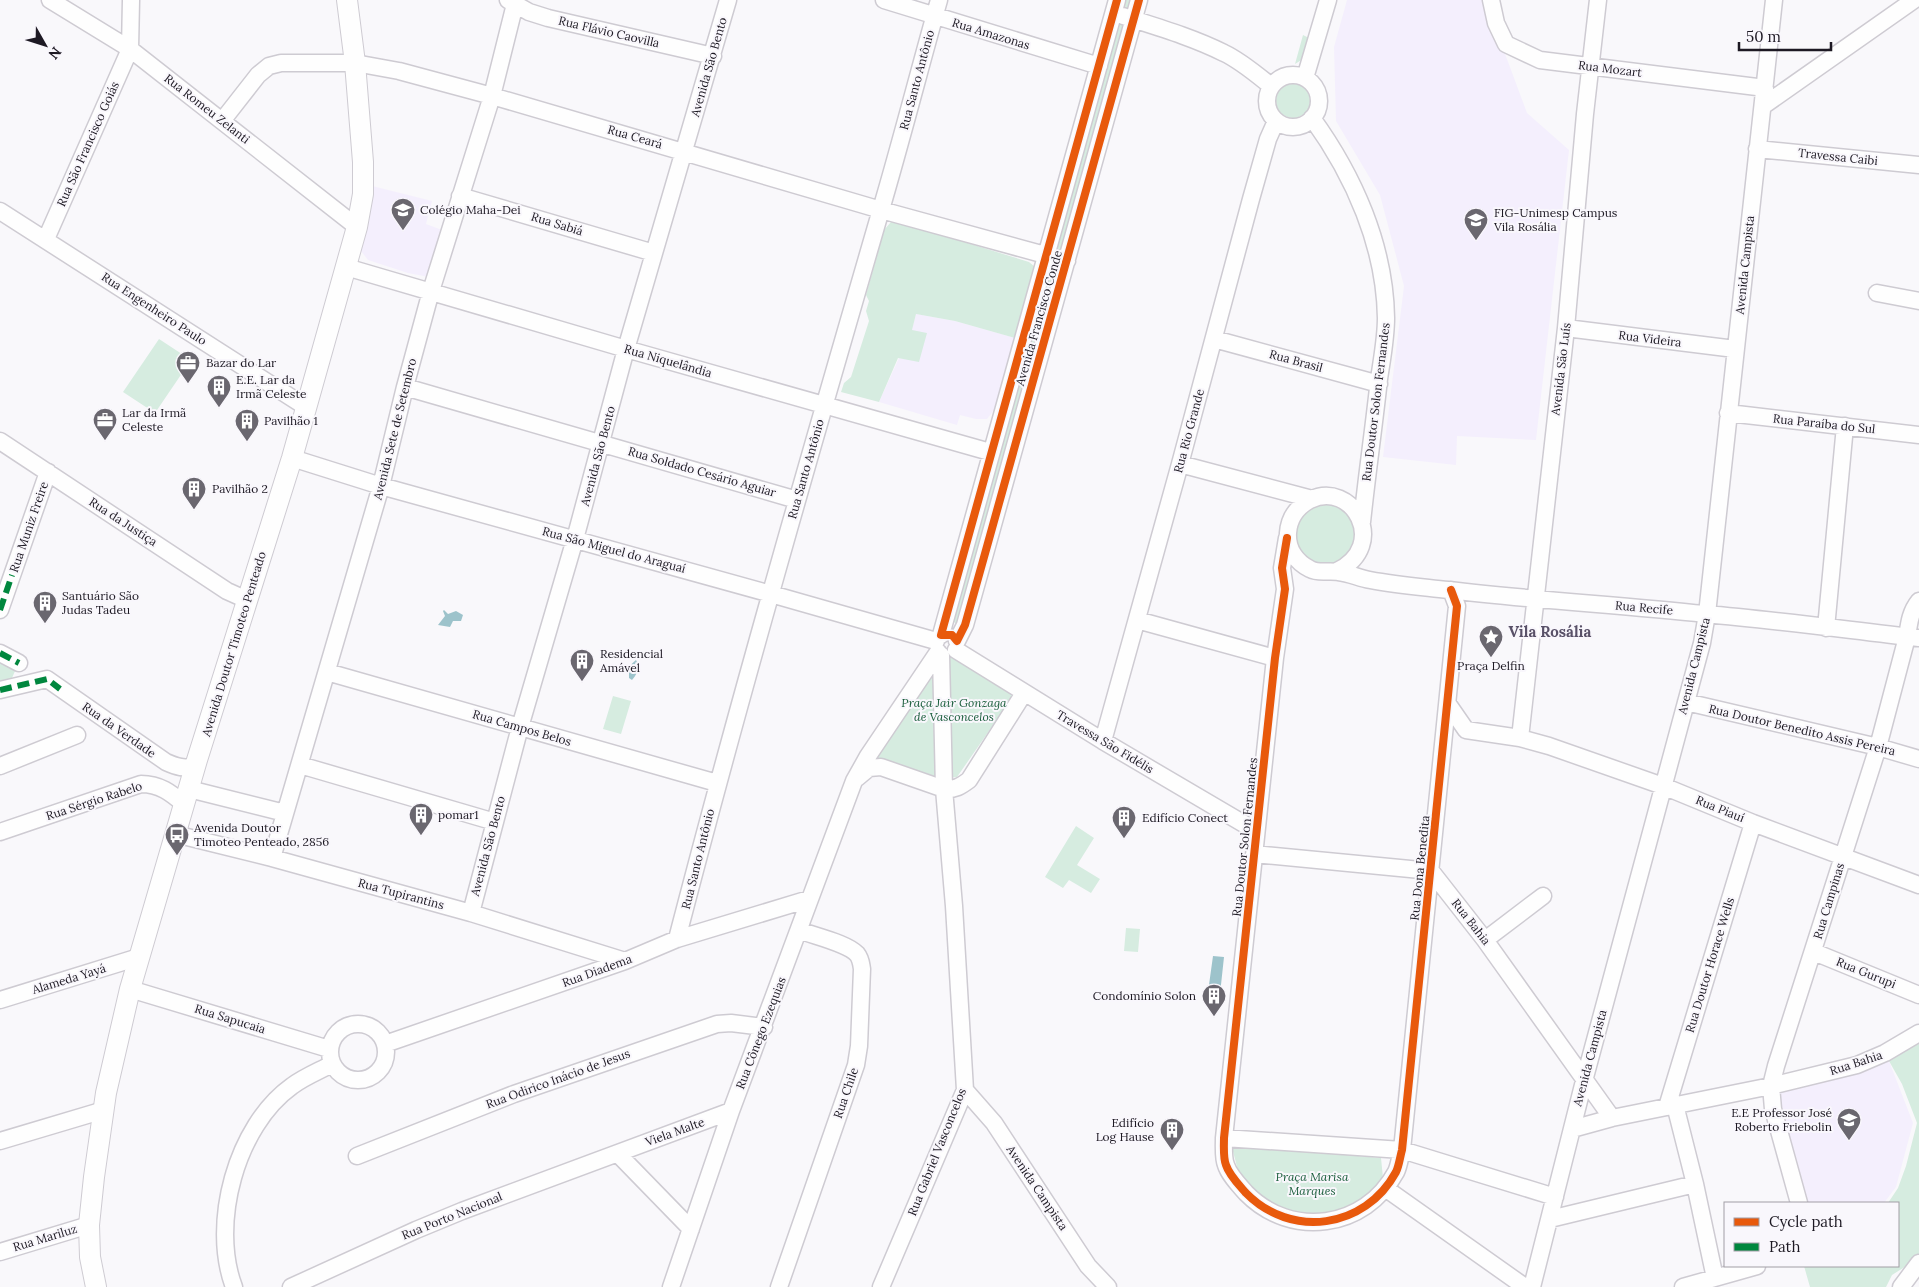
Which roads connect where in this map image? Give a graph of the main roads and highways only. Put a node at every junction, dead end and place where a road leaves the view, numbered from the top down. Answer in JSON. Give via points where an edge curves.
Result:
{"nodes":[{"id":1,"x":347,"y":0,"type":"edge"},
{"id":2,"x":96,"y":1287,"type":"edge"}],
"edges":[{"from":1,"to":2,"type":"main road","name":"Avenida Doutor Timoteo Penteado","via":[[363,162],[363,194],[357,227],[292,458],[130,989],[104,1110],[89,1225],[90,1257]]}]}
